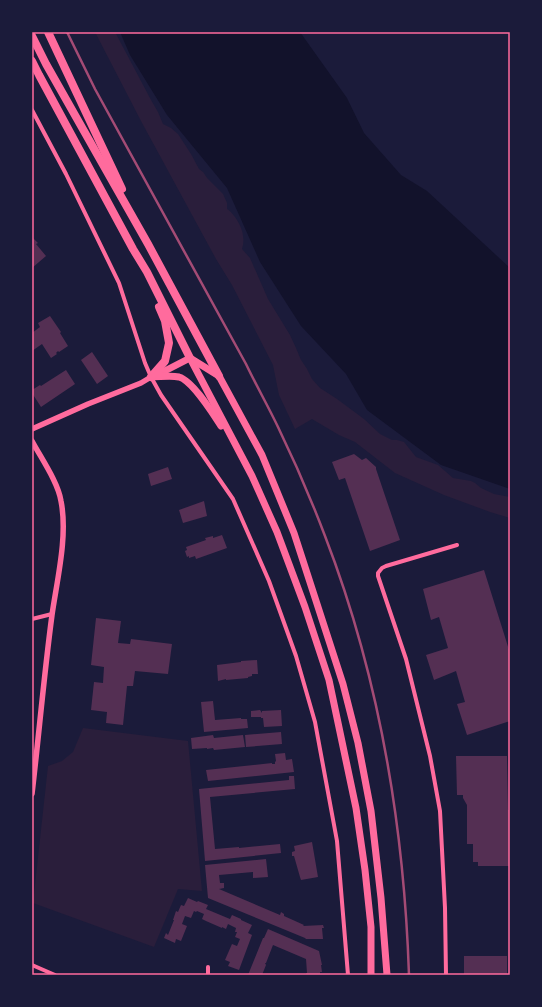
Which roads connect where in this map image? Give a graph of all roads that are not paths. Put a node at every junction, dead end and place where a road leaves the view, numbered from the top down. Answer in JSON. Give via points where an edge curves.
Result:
{"nodes":[{"id":1,"x":48,"y":32,"type":"edge"},
{"id":2,"x":32,"y":36,"type":"edge"},
{"id":3,"x":32,"y":61,"type":"edge"},
{"id":4,"x":32,"y":110,"type":"edge"},
{"id":5,"x":148,"y":244,"type":"junction"},
{"id":6,"x":147,"y":272,"type":"junction"},
{"id":7,"x":190,"y":358,"type":"junction"},
{"id":8,"x":220,"y":376,"type":"junction"},
{"id":9,"x":151,"y":377,"type":"junction"},
{"id":10,"x":32,"y":429,"type":"edge"},
{"id":11,"x":32,"y":441,"type":"edge"},
{"id":12,"x":252,"y":476,"type":"junction"},
{"id":13,"x":457,"y":545,"type":"dead end"},
{"id":14,"x":52,"y":614,"type":"junction"},
{"id":15,"x":32,"y":619,"type":"edge"},
{"id":16,"x":33,"y":776,"type":"edge"},
{"id":17,"x":32,"y":794,"type":"edge"},
{"id":18,"x":32,"y":965,"type":"edge"},
{"id":19,"x":208,"y":967,"type":"dead end"},
{"id":20,"x":55,"y":975,"type":"edge"},
{"id":21,"x":208,"y":975,"type":"edge"},
{"id":22,"x":348,"y":975,"type":"edge"},
{"id":23,"x":371,"y":975,"type":"edge"},
{"id":24,"x":387,"y":975,"type":"edge"},
{"id":25,"x":446,"y":975,"type":"edge"}],
"edges":[{"from":1,"to":5,"type":"highway"},
{"from":2,"to":5,"type":"highway"},
{"from":3,"to":6,"type":"highway"},
{"from":4,"to":9,"type":"street","via":[[119,283]]},
{"from":5,"to":8,"type":"highway"},
{"from":6,"to":7,"type":"highway"},
{"from":6,"to":9,"type":"highway","via":[[165,321],[169,343],[165,361]]},
{"from":7,"to":8,"type":"highway"},
{"from":7,"to":9,"type":"highway"},
{"from":7,"to":12,"type":"highway"},
{"from":8,"to":24,"type":"highway","via":[[262,455],[294,533],[343,684],[358,743],[371,812]]},
{"from":9,"to":10,"type":"street"},
{"from":9,"to":12,"type":"highway","via":[[171,376],[186,381],[218,421]]},
{"from":9,"to":22,"type":"street","via":[[160,395],[233,499],[269,582],[296,656],[314,722],[337,841]]},
{"from":11,"to":14,"type":"street","via":[[54,480],[61,500],[63,528]]},
{"from":12,"to":23,"type":"highway","via":[[280,540],[329,680],[356,808],[365,870],[371,927]]},
{"from":13,"to":25,"type":"street","via":[[386,566],[378,574],[406,659],[430,756],[440,811]]},
{"from":14,"to":15,"type":"street"},
{"from":14,"to":16,"type":"street"},
{"from":16,"to":17,"type":"street"},
{"from":18,"to":20,"type":"street"},
{"from":19,"to":21,"type":"street"}]}
